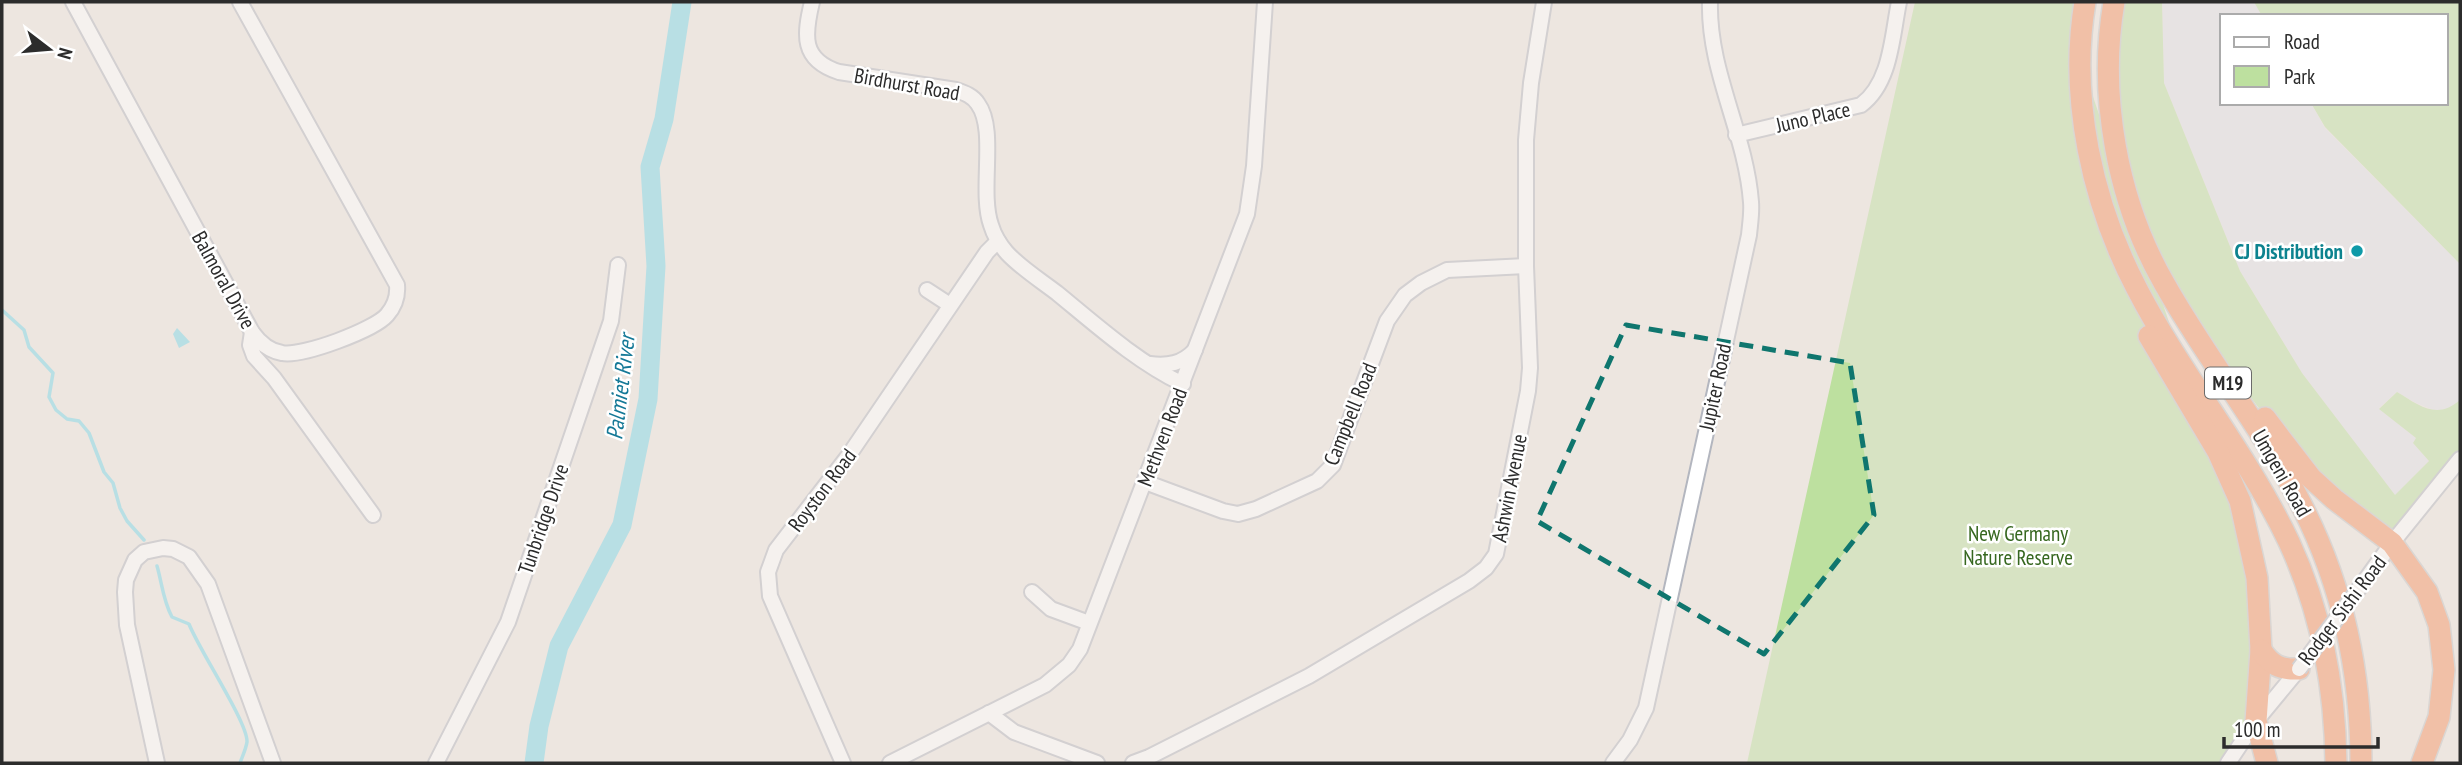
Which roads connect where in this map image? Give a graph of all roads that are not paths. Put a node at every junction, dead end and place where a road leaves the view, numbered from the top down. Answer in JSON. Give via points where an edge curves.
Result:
{"nodes":[{"id":1,"x":73,"y":2,"type":"edge"},
{"id":2,"x":240,"y":2,"type":"edge"},
{"id":3,"x":812,"y":2,"type":"edge"},
{"id":4,"x":1265,"y":2,"type":"edge"},
{"id":5,"x":1544,"y":2,"type":"edge"},
{"id":6,"x":1710,"y":2,"type":"edge"},
{"id":7,"x":1899,"y":2,"type":"edge"},
{"id":8,"x":2085,"y":2,"type":"edge"},
{"id":9,"x":2114,"y":2,"type":"edge"},
{"id":10,"x":2080,"y":57,"type":"junction"},
{"id":11,"x":1736,"y":135,"type":"junction"},
{"id":12,"x":998,"y":241,"type":"junction"},
{"id":13,"x":2142,"y":241,"type":"junction"},
{"id":14,"x":618,"y":265,"type":"dead end"},
{"id":15,"x":1526,"y":266,"type":"junction"},
{"id":16,"x":927,"y":289,"type":"dead end"},
{"id":17,"x":950,"y":305,"type":"junction"},
{"id":18,"x":252,"y":332,"type":"junction"},
{"id":19,"x":1195,"y":349,"type":"junction"},
{"id":20,"x":1148,"y":364,"type":"junction"},
{"id":21,"x":1183,"y":384,"type":"junction"},
{"id":22,"x":2460,"y":459,"type":"edge"},
{"id":23,"x":1145,"y":482,"type":"junction"},
{"id":24,"x":373,"y":515,"type":"dead end"},
{"id":25,"x":2392,"y":543,"type":"junction"},
{"id":26,"x":1032,"y":592,"type":"dead end"},
{"id":27,"x":1090,"y":624,"type":"junction"},
{"id":28,"x":2262,"y":650,"type":"junction"},
{"id":29,"x":2299,"y":669,"type":"junction"},
{"id":30,"x":989,"y":713,"type":"junction"},
{"id":31,"x":2256,"y":721,"type":"junction"},
{"id":32,"x":157,"y":763,"type":"edge"},
{"id":33,"x":273,"y":763,"type":"edge"},
{"id":34,"x":436,"y":763,"type":"edge"},
{"id":35,"x":843,"y":763,"type":"edge"},
{"id":36,"x":890,"y":763,"type":"edge"},
{"id":37,"x":1097,"y":763,"type":"edge"},
{"id":38,"x":1133,"y":763,"type":"edge"},
{"id":39,"x":1613,"y":763,"type":"edge"},
{"id":40,"x":2228,"y":763,"type":"edge"},
{"id":41,"x":2267,"y":763,"type":"edge"},
{"id":42,"x":2336,"y":763,"type":"edge"},
{"id":43,"x":2361,"y":763,"type":"edge"},
{"id":44,"x":2422,"y":763,"type":"edge"}],
"edges":[{"from":1,"to":18,"type":"street","name":"Balmoral Drive"},
{"from":2,"to":18,"type":"street","name":"Balmoral Drive","via":[[389,266],[398,292],[393,306],[377,323],[299,354],[270,349]]},
{"from":3,"to":12,"type":"street","name":"Birdhurst Road","via":[[807,40],[810,52],[825,67],[956,90],[978,103],[986,127],[988,216]]},
{"from":4,"to":19,"type":"street","name":"Methven Road","via":[[1250,202]]},
{"from":5,"to":15,"type":"street","name":"Ashwin Avenue","via":[[1526,140]]},
{"from":6,"to":11,"type":"street","name":"Jupiter Road","via":[[1709,23]]},
{"from":7,"to":11,"type":"street","name":"Juno Place","via":[[1883,77],[1871,97],[1861,105]]},
{"from":8,"to":10,"type":"highway","name":"Umgeni Road","number":"M19"},
{"from":9,"to":13,"type":"highway","name":"Umgeni Road","number":"M19","via":[[2108,63],[2111,116],[2127,198]]},
{"from":10,"to":28,"type":"highway","via":[[2080,153],[2097,225],[2129,300],[2233,484],[2257,579]]},
{"from":10,"to":42,"type":"highway","name":"Umgeni Road","number":"M19","via":[[2082,109],[2099,195],[2136,288],[2265,496],[2298,564],[2327,665]]},
{"from":11,"to":39,"type":"street","name":"Jupiter Road","via":[[1749,182],[1749,235],[1646,708]]},
{"from":12,"to":17,"type":"street","name":"Royston Road"},
{"from":12,"to":20,"type":"street","name":"Birdhurst Road"},
{"from":13,"to":25,"type":"highway","via":[[2187,313],[2311,478]]},
{"from":13,"to":43,"type":"highway","name":"Umgeni Road","number":"M19","via":[[2163,283],[2289,480],[2315,532],[2348,633]]},
{"from":14,"to":34,"type":"street","name":"Tunbridge Drive","via":[[611,321],[508,622]]},
{"from":15,"to":23,"type":"street","name":"Campbell Road","via":[[1447,270],[1405,295],[1387,321],[1333,465],[1317,481],[1238,514]]},
{"from":15,"to":38,"type":"street","name":"Ashwin Avenue","via":[[1528,391],[1502,530],[1491,562],[1469,581],[1309,676]]},
{"from":16,"to":17,"type":"street"},
{"from":17,"to":35,"type":"street","name":"Royston Road","via":[[849,455],[776,550],[768,572],[769,596]]},
{"from":18,"to":24,"type":"street","via":[[254,356]]},
{"from":19,"to":20,"type":"street","via":[[1173,364]]},
{"from":19,"to":21,"type":"street","name":"Methven Road"},
{"from":20,"to":21,"type":"street","name":"Birdhurst Road"},
{"from":21,"to":23,"type":"street","name":"Methven Road"},
{"from":22,"to":25,"type":"street","name":"Rodger Sishi Road"},
{"from":23,"to":27,"type":"street","name":"Methven Road"},
{"from":25,"to":29,"type":"street","name":"Rodger Sishi Road","bridge":true},
{"from":25,"to":44,"type":"highway","via":[[2427,592],[2443,646],[2441,705]]},
{"from":26,"to":27,"type":"street","via":[[1051,609]]},
{"from":27,"to":30,"type":"street","name":"Methven Road","via":[[1075,657],[1061,673]]},
{"from":28,"to":29,"type":"highway","via":[[2274,665]]},
{"from":28,"to":31,"type":"highway"},
{"from":29,"to":31,"type":"street","name":"Rodger Sishi Road"},
{"from":30,"to":36,"type":"street","name":"Methven Road"},
{"from":30,"to":37,"type":"street","via":[[1014,732]]},
{"from":31,"to":40,"type":"street","name":"Rodger Sishi Road"},
{"from":31,"to":41,"type":"highway"},
{"from":32,"to":33,"type":"street","via":[[127,625],[125,592],[135,559],[163,548],[189,557],[208,584]]}]}
